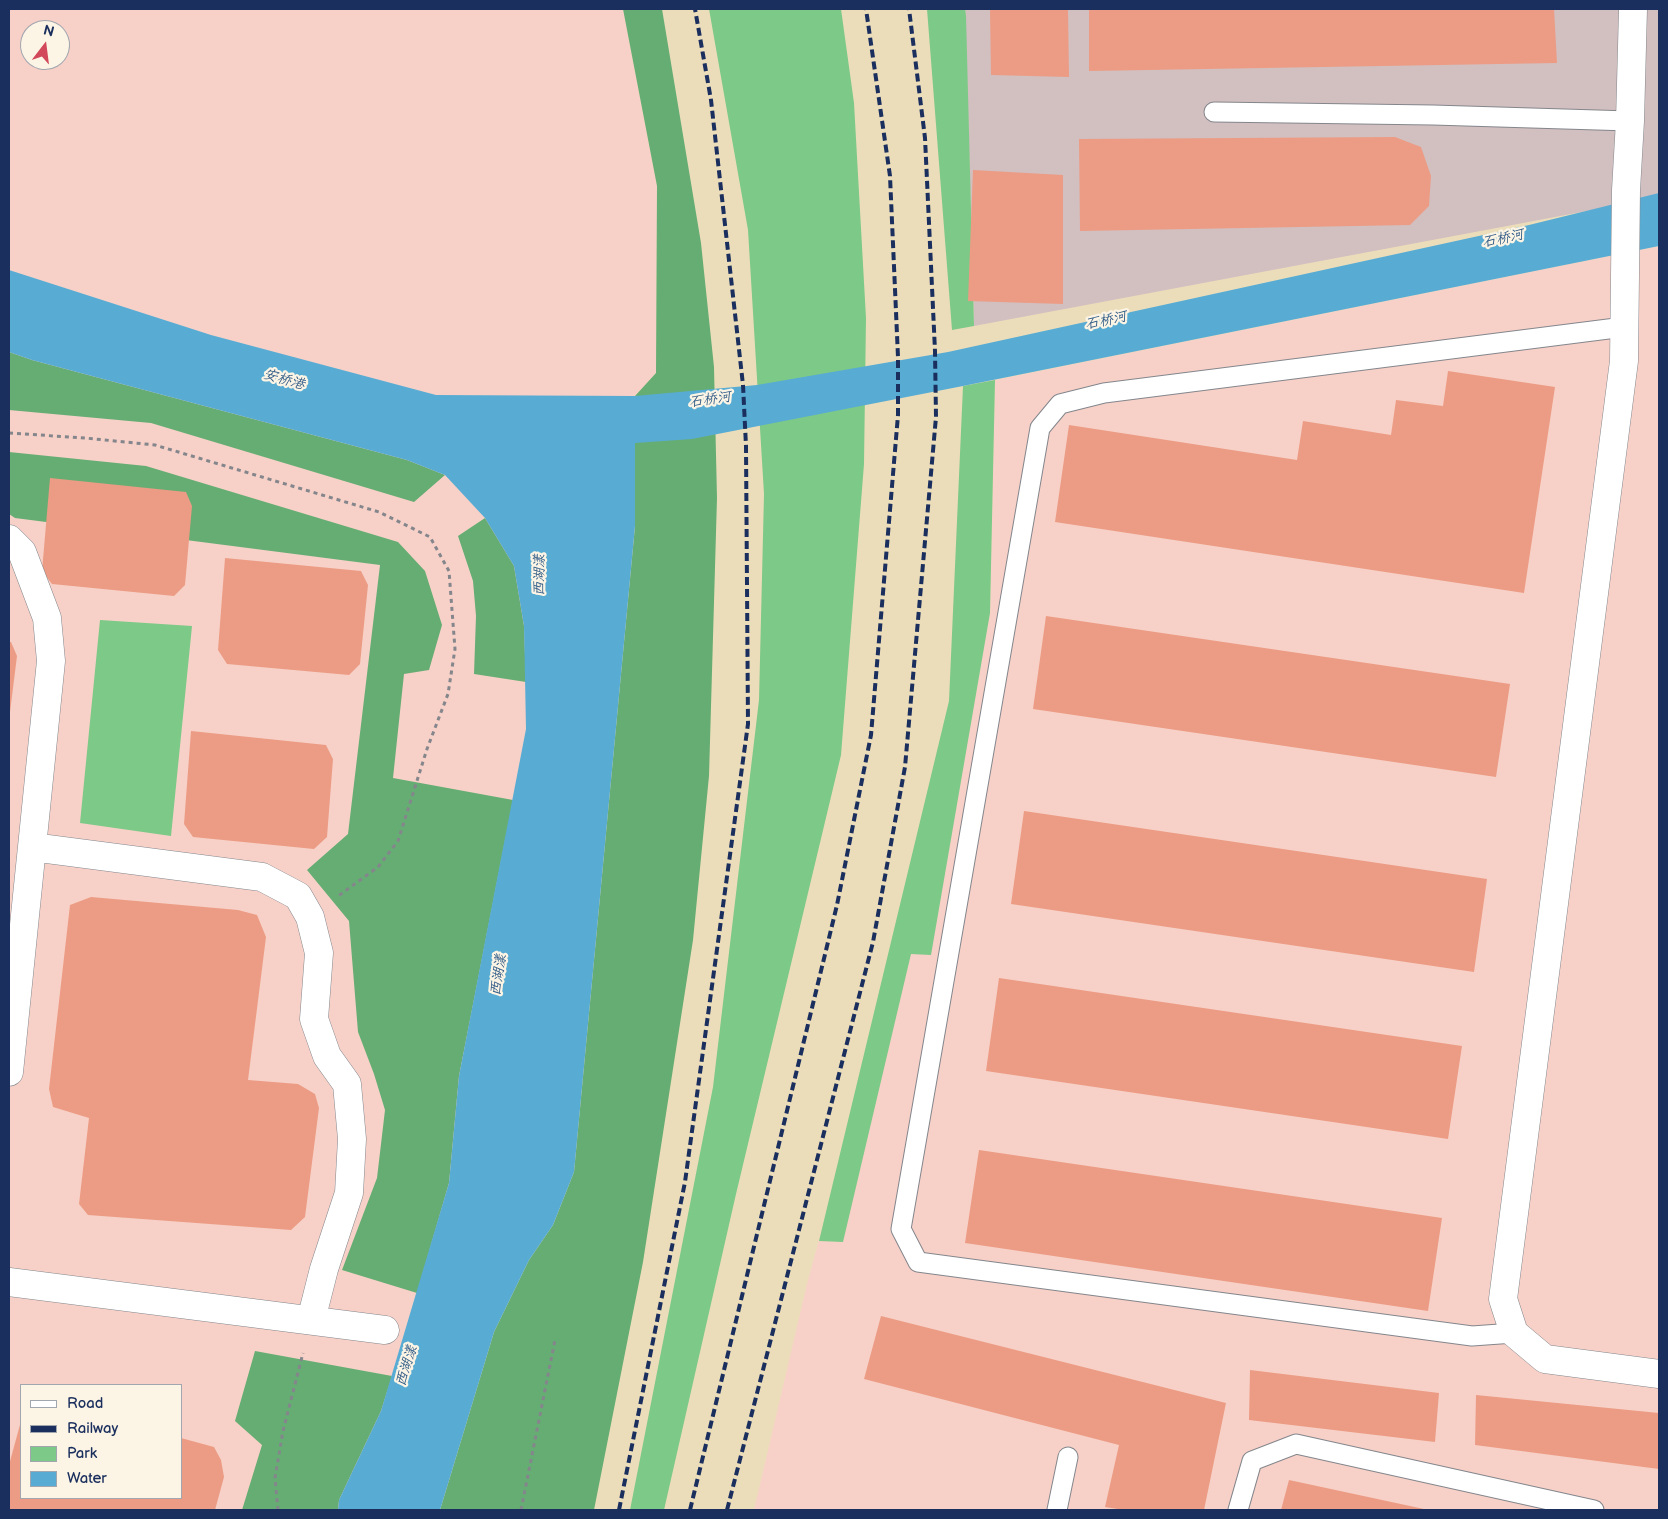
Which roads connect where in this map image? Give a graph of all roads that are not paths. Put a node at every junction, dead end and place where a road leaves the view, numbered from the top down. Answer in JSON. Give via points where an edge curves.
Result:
{"nodes":[{"id":1,"x":1633,"y":9,"type":"edge"},
{"id":2,"x":1214,"y":112,"type":"dead end"},
{"id":3,"x":1630,"y":121,"type":"junction"},
{"id":4,"x":1624,"y":327,"type":"junction"},
{"id":5,"x":9,"y":539,"type":"edge"},
{"id":6,"x":32,"y":847,"type":"junction"},
{"id":7,"x":9,"y":1072,"type":"edge"},
{"id":8,"x":9,"y":1282,"type":"edge"},
{"id":9,"x":310,"y":1320,"type":"junction"},
{"id":10,"x":384,"y":1330,"type":"dead end"},
{"id":11,"x":1514,"y":1333,"type":"junction"},
{"id":12,"x":1659,"y":1374,"type":"edge"},
{"id":13,"x":1068,"y":1457,"type":"dead end"},
{"id":14,"x":1057,"y":1510,"type":"edge"},
{"id":15,"x":1238,"y":1510,"type":"edge"},
{"id":16,"x":1594,"y":1510,"type":"edge"}],
"edges":[{"from":1,"to":3,"type":"street"},
{"from":2,"to":3,"type":"lane"},
{"from":3,"to":4,"type":"street"},
{"from":4,"to":11,"type":"street","via":[[1624,361],[1503,1299]]},
{"from":4,"to":11,"type":"lane","via":[[1104,393],[1060,404],[1040,428],[901,1229],[918,1262],[1472,1336]]},
{"from":5,"to":6,"type":"street","via":[[22,552],[47,618],[51,661]]},
{"from":6,"to":7,"type":"street"},
{"from":6,"to":9,"type":"street","via":[[262,877],[298,896],[310,917],[319,953],[314,1019],[327,1056],[346,1084],[352,1139],[349,1193]]},
{"from":8,"to":9,"type":"street"},
{"from":9,"to":10,"type":"street"},
{"from":11,"to":12,"type":"street","via":[[1545,1359]]},
{"from":13,"to":14,"type":"lane"},
{"from":15,"to":16,"type":"lane","via":[[1252,1461],[1296,1444]]}]}
